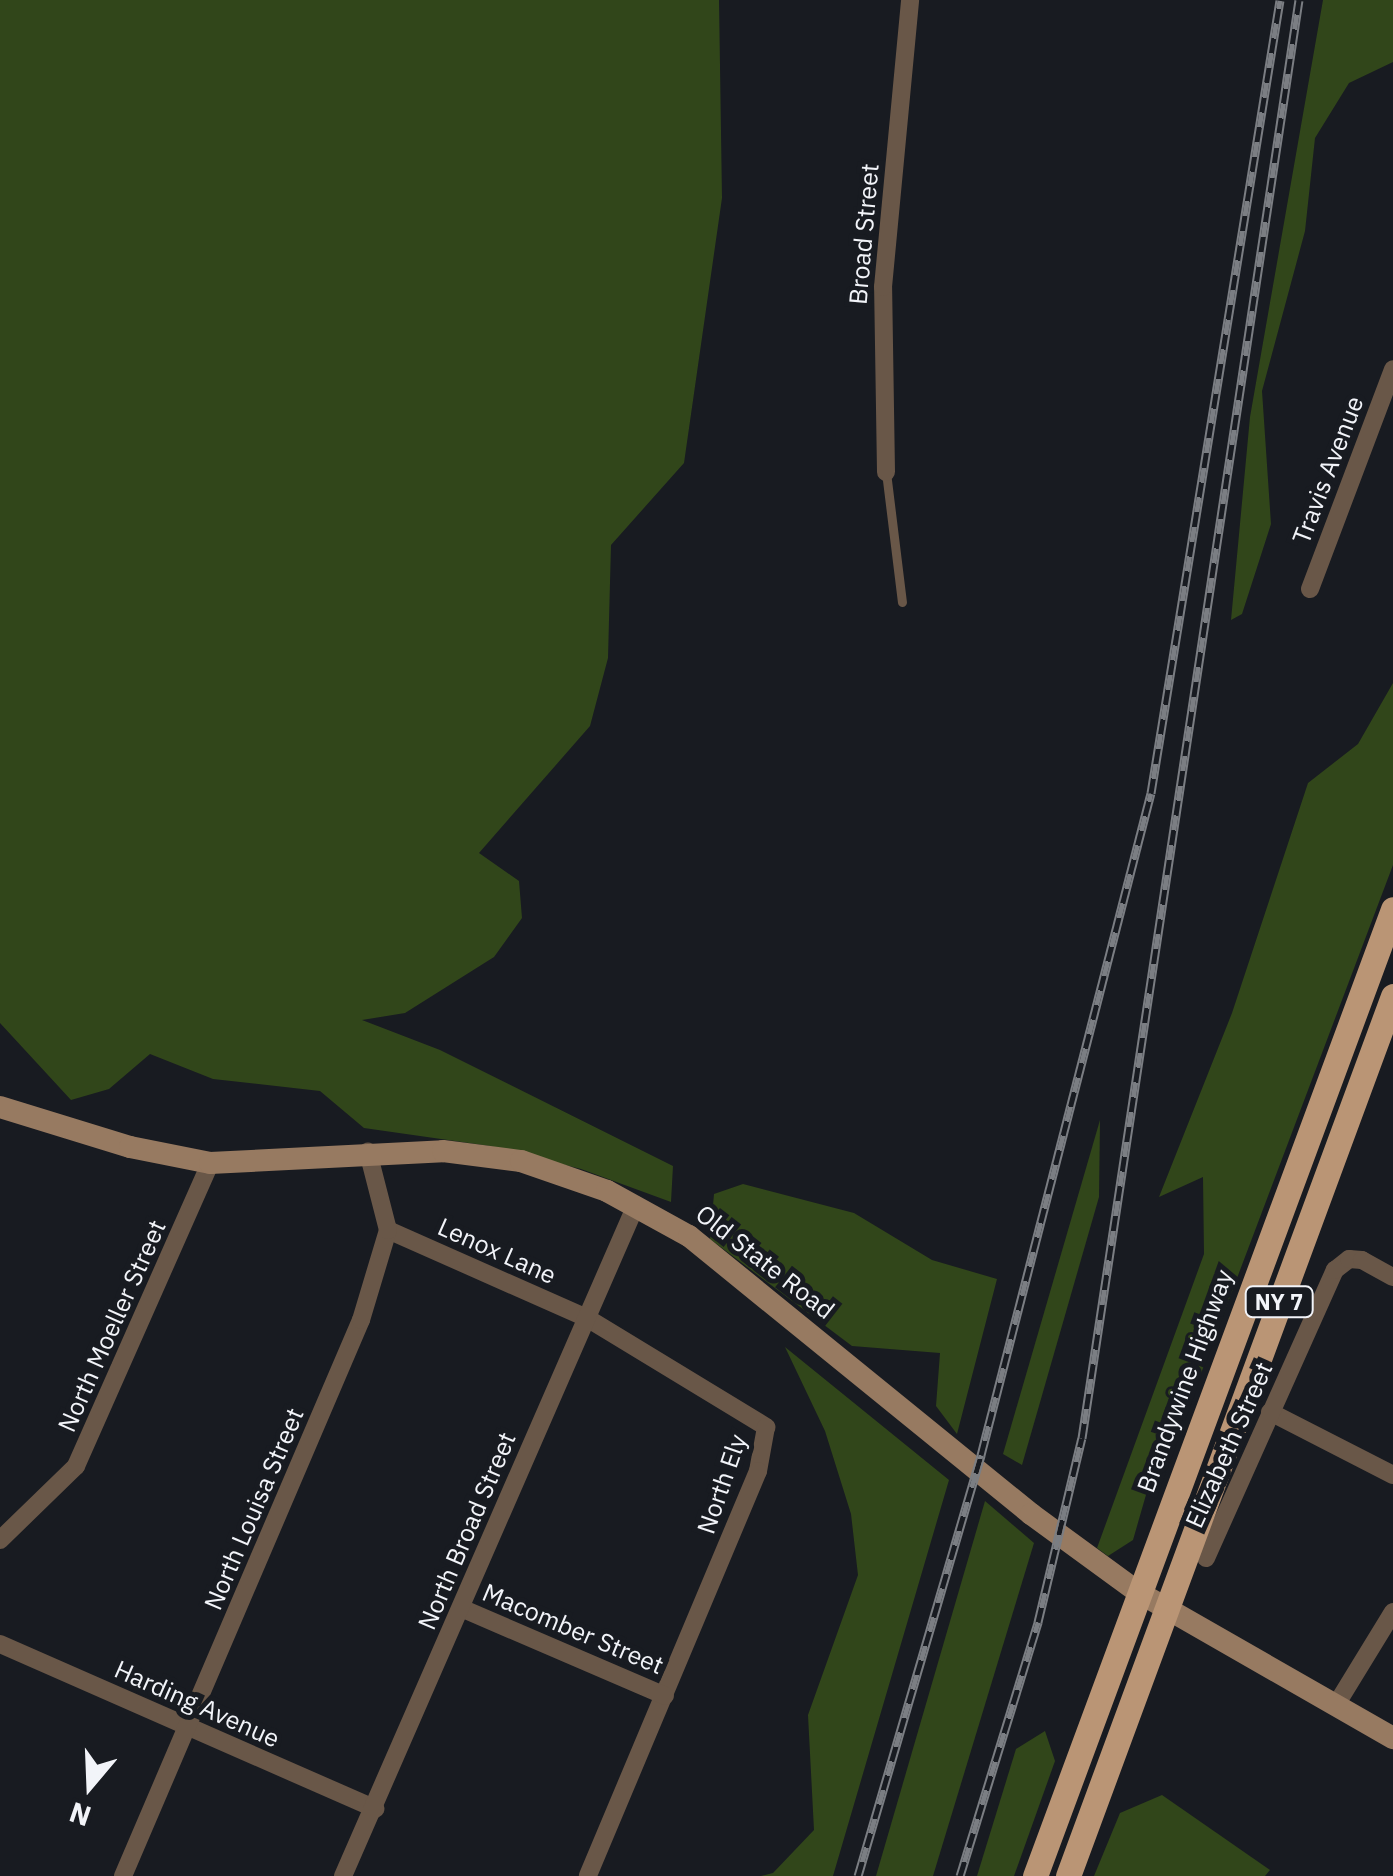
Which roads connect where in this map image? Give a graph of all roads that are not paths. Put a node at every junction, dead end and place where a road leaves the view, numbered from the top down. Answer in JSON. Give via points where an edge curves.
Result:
{"nodes":[{"id":1,"x":910,"y":0,"type":"edge"},
{"id":2,"x":1393,"y":369,"type":"edge"},
{"id":3,"x":886,"y":472,"type":"joint"},
{"id":4,"x":1310,"y":589,"type":"dead end"},
{"id":5,"x":902,"y":602,"type":"dead end"},
{"id":6,"x":1393,"y":909,"type":"edge"},
{"id":7,"x":1393,"y":996,"type":"edge"},
{"id":8,"x":0,"y":1107,"type":"edge"},
{"id":9,"x":368,"y":1152,"type":"junction"},
{"id":10,"x":210,"y":1163,"type":"junction"},
{"id":11,"x":636,"y":1205,"type":"junction"},
{"id":12,"x":388,"y":1230,"type":"junction"},
{"id":13,"x":1393,"y":1276,"type":"edge"},
{"id":14,"x":586,"y":1318,"type":"junction"},
{"id":15,"x":1270,"y":1412,"type":"junction"},
{"id":16,"x":1393,"y":1474,"type":"edge"},
{"id":17,"x":0,"y":1540,"type":"edge"},
{"id":18,"x":1206,"y":1558,"type":"dead end"},
{"id":19,"x":1138,"y":1592,"type":"junction"},
{"id":20,"x":461,"y":1608,"type":"junction"},
{"id":21,"x":1166,"y":1608,"type":"junction"},
{"id":22,"x":1393,"y":1612,"type":"edge"},
{"id":23,"x":0,"y":1644,"type":"edge"},
{"id":24,"x":665,"y":1696,"type":"junction"},
{"id":25,"x":1336,"y":1705,"type":"junction"},
{"id":26,"x":188,"y":1728,"type":"junction"},
{"id":27,"x":1393,"y":1738,"type":"edge"},
{"id":28,"x":375,"y":1809,"type":"junction"},
{"id":29,"x":122,"y":1876,"type":"edge"},
{"id":30,"x":344,"y":1876,"type":"edge"},
{"id":31,"x":588,"y":1876,"type":"edge"},
{"id":32,"x":1035,"y":1876,"type":"edge"},
{"id":33,"x":1068,"y":1876,"type":"edge"}],
"edges":[{"from":1,"to":3,"type":"street","name":"Broad Street","via":[[883,287]]},
{"from":2,"to":4,"type":"street","name":"Travis Avenue"},
{"from":3,"to":5,"type":"lane"},
{"from":6,"to":19,"type":"main road","name":"Brandywine Highway","number":"NY 7"},
{"from":7,"to":21,"type":"main road","number":"NY 7"},
{"from":8,"to":10,"type":"street","name":"Old State Road","via":[[130,1147]]},
{"from":9,"to":10,"type":"street","name":"Old State Road"},
{"from":9,"to":11,"type":"street","name":"Old State Road","via":[[443,1151],[521,1161]]},
{"from":9,"to":12,"type":"street"},
{"from":10,"to":17,"type":"street","name":"North Moeller Street","via":[[76,1466]]},
{"from":11,"to":14,"type":"street","name":"North Broad Street"},
{"from":11,"to":19,"type":"street","name":"Old State Road","via":[[689,1236]]},
{"from":12,"to":14,"type":"street","name":"Lenox Lane"},
{"from":12,"to":26,"type":"street","name":"North Louisa Street","via":[[361,1320]]},
{"from":13,"to":15,"type":"street","name":"Elizabeth Street","via":[[1362,1260],[1349,1259],[1336,1270]]},
{"from":14,"to":20,"type":"street","name":"North Broad Street"},
{"from":14,"to":24,"type":"street","name":"North Ely","via":[[766,1427],[758,1471]]},
{"from":15,"to":16,"type":"street"},
{"from":15,"to":18,"type":"street","name":"Elizabeth Street"},
{"from":19,"to":21,"type":"street","name":"Old State Road"},
{"from":19,"to":32,"type":"main road","name":"Brandywine Highway","number":"NY 7"},
{"from":20,"to":24,"type":"street","name":"Macomber Street"},
{"from":20,"to":28,"type":"street","name":"North Broad Street"},
{"from":21,"to":25,"type":"street","name":"Old State Road"},
{"from":21,"to":33,"type":"main road","number":"NY 7"},
{"from":22,"to":25,"type":"street"},
{"from":23,"to":26,"type":"street","name":"Harding Avenue"},
{"from":24,"to":31,"type":"street"},
{"from":25,"to":27,"type":"street","name":"Old State Road"},
{"from":26,"to":28,"type":"street","name":"Harding Avenue"},
{"from":26,"to":29,"type":"street","name":"North Louisa Street"},
{"from":28,"to":30,"type":"street","name":"North Broad Street"}]}
